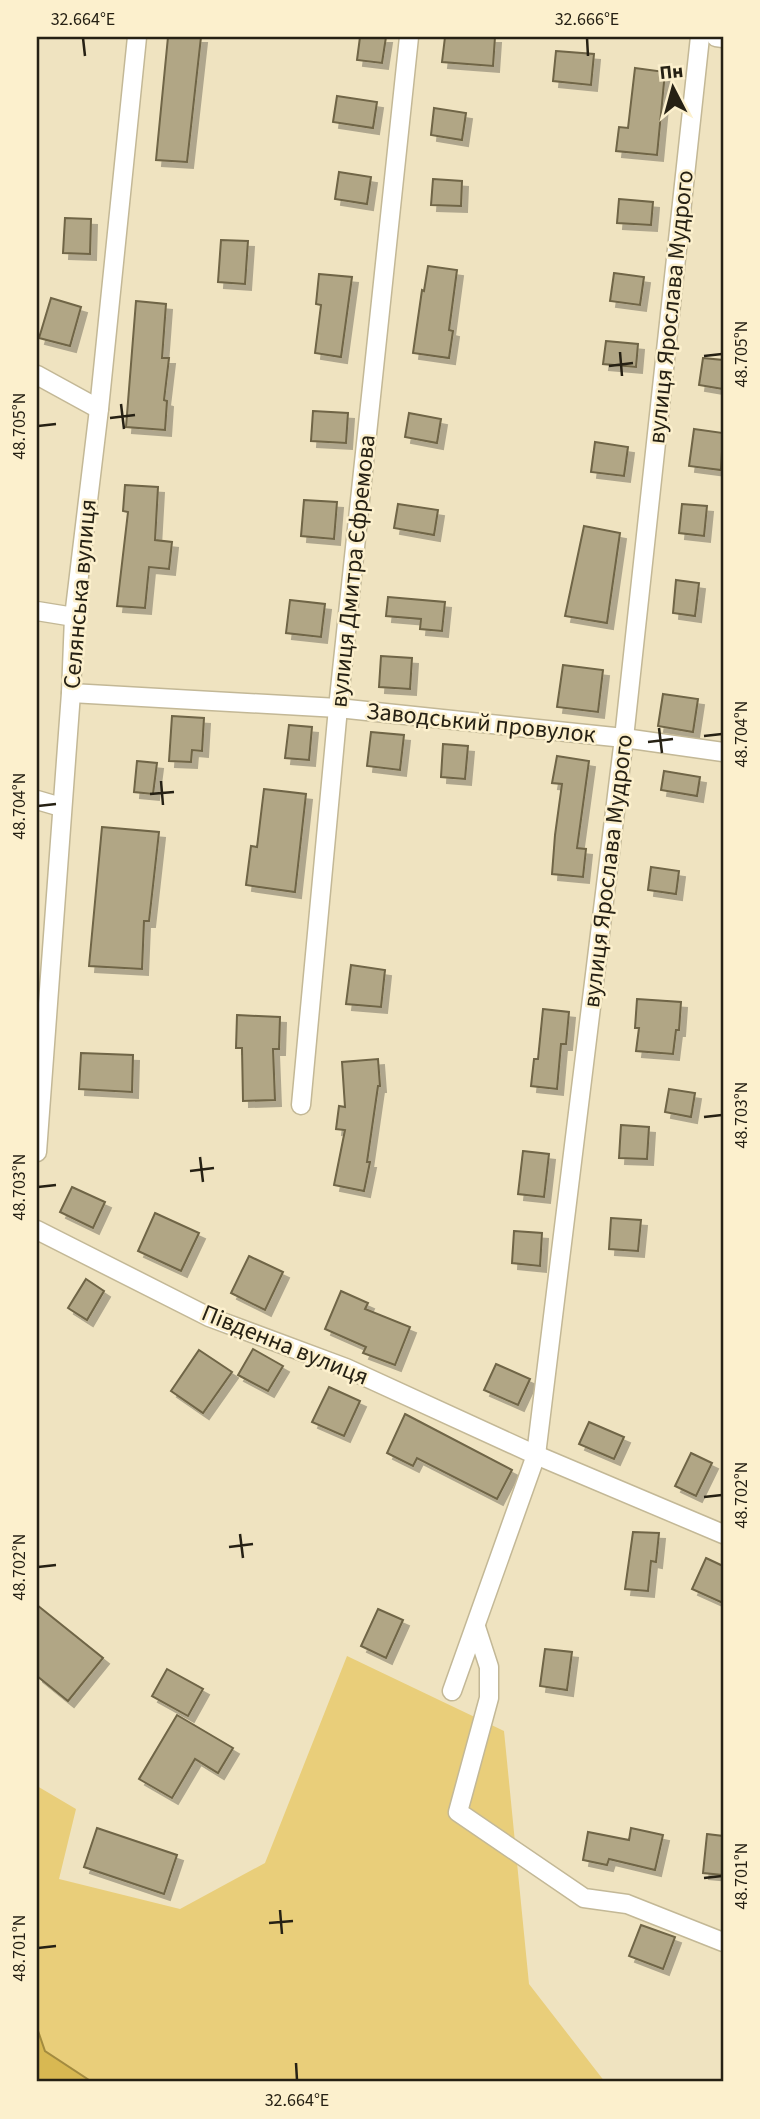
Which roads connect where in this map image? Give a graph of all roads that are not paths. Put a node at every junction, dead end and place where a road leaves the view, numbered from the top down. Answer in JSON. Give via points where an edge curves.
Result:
{"nodes":[{"id":1,"x":137,"y":37,"type":"edge"},
{"id":2,"x":409,"y":37,"type":"edge"},
{"id":3,"x":700,"y":37,"type":"edge"},
{"id":4,"x":716,"y":37,"type":"edge"},
{"id":5,"x":723,"y":37,"type":"edge"},
{"id":6,"x":37,"y":374,"type":"edge"},
{"id":7,"x":99,"y":409,"type":"junction"},
{"id":8,"x":37,"y":611,"type":"edge"},
{"id":9,"x":74,"y":617,"type":"junction"},
{"id":10,"x":71,"y":693,"type":"junction"},
{"id":11,"x":338,"y":708,"type":"junction"},
{"id":12,"x":624,"y":738,"type":"junction"},
{"id":13,"x":723,"y":752,"type":"edge"},
{"id":14,"x":37,"y":800,"type":"edge"},
{"id":15,"x":61,"y":807,"type":"junction"},
{"id":16,"x":301,"y":1105,"type":"dead end"},
{"id":17,"x":37,"y":1152,"type":"edge"},
{"id":18,"x":37,"y":1230,"type":"edge"},
{"id":19,"x":536,"y":1455,"type":"junction"},
{"id":20,"x":723,"y":1534,"type":"edge"},
{"id":21,"x":476,"y":1627,"type":"junction"},
{"id":22,"x":452,"y":1691,"type":"dead end"},
{"id":23,"x":723,"y":1942,"type":"edge"}],
"edges":[{"from":1,"to":7,"type":"street","name":"Селянська вулиця"},
{"from":2,"to":11,"type":"street","name":"вулиця Дмитра Єфремова"},
{"from":3,"to":12,"type":"street","name":"вулиця Ярослава Мудрого"},
{"from":4,"to":5,"type":"street"},
{"from":6,"to":7,"type":"street"},
{"from":7,"to":9,"type":"street","name":"Селянська вулиця"},
{"from":8,"to":9,"type":"street"},
{"from":9,"to":10,"type":"street","name":"Селянська вулиця"},
{"from":10,"to":11,"type":"street","name":"Заводський провулок"},
{"from":10,"to":15,"type":"street","name":"Селянська вулиця"},
{"from":11,"to":12,"type":"street","name":"Заводський провулок"},
{"from":11,"to":16,"type":"street","name":"вулиця Дмитра Єфремова"},
{"from":12,"to":13,"type":"street","name":"Заводський провулок"},
{"from":12,"to":19,"type":"street","name":"вулиця Ярослава Мудрого"},
{"from":14,"to":15,"type":"street"},
{"from":15,"to":17,"type":"street","name":"Селянська вулиця"},
{"from":18,"to":19,"type":"street","name":"Південна вулиця","via":[[209,1317],[346,1368]]},
{"from":19,"to":20,"type":"street","name":"Південна вулиця"},
{"from":19,"to":21,"type":"street","name":"вулиця Ярослава Мудрого"},
{"from":21,"to":22,"type":"street","name":"вулиця Ярослава Мудрого"},
{"from":21,"to":23,"type":"street","via":[[489,1667],[489,1698],[458,1812],[584,1898],[627,1904]]}]}
